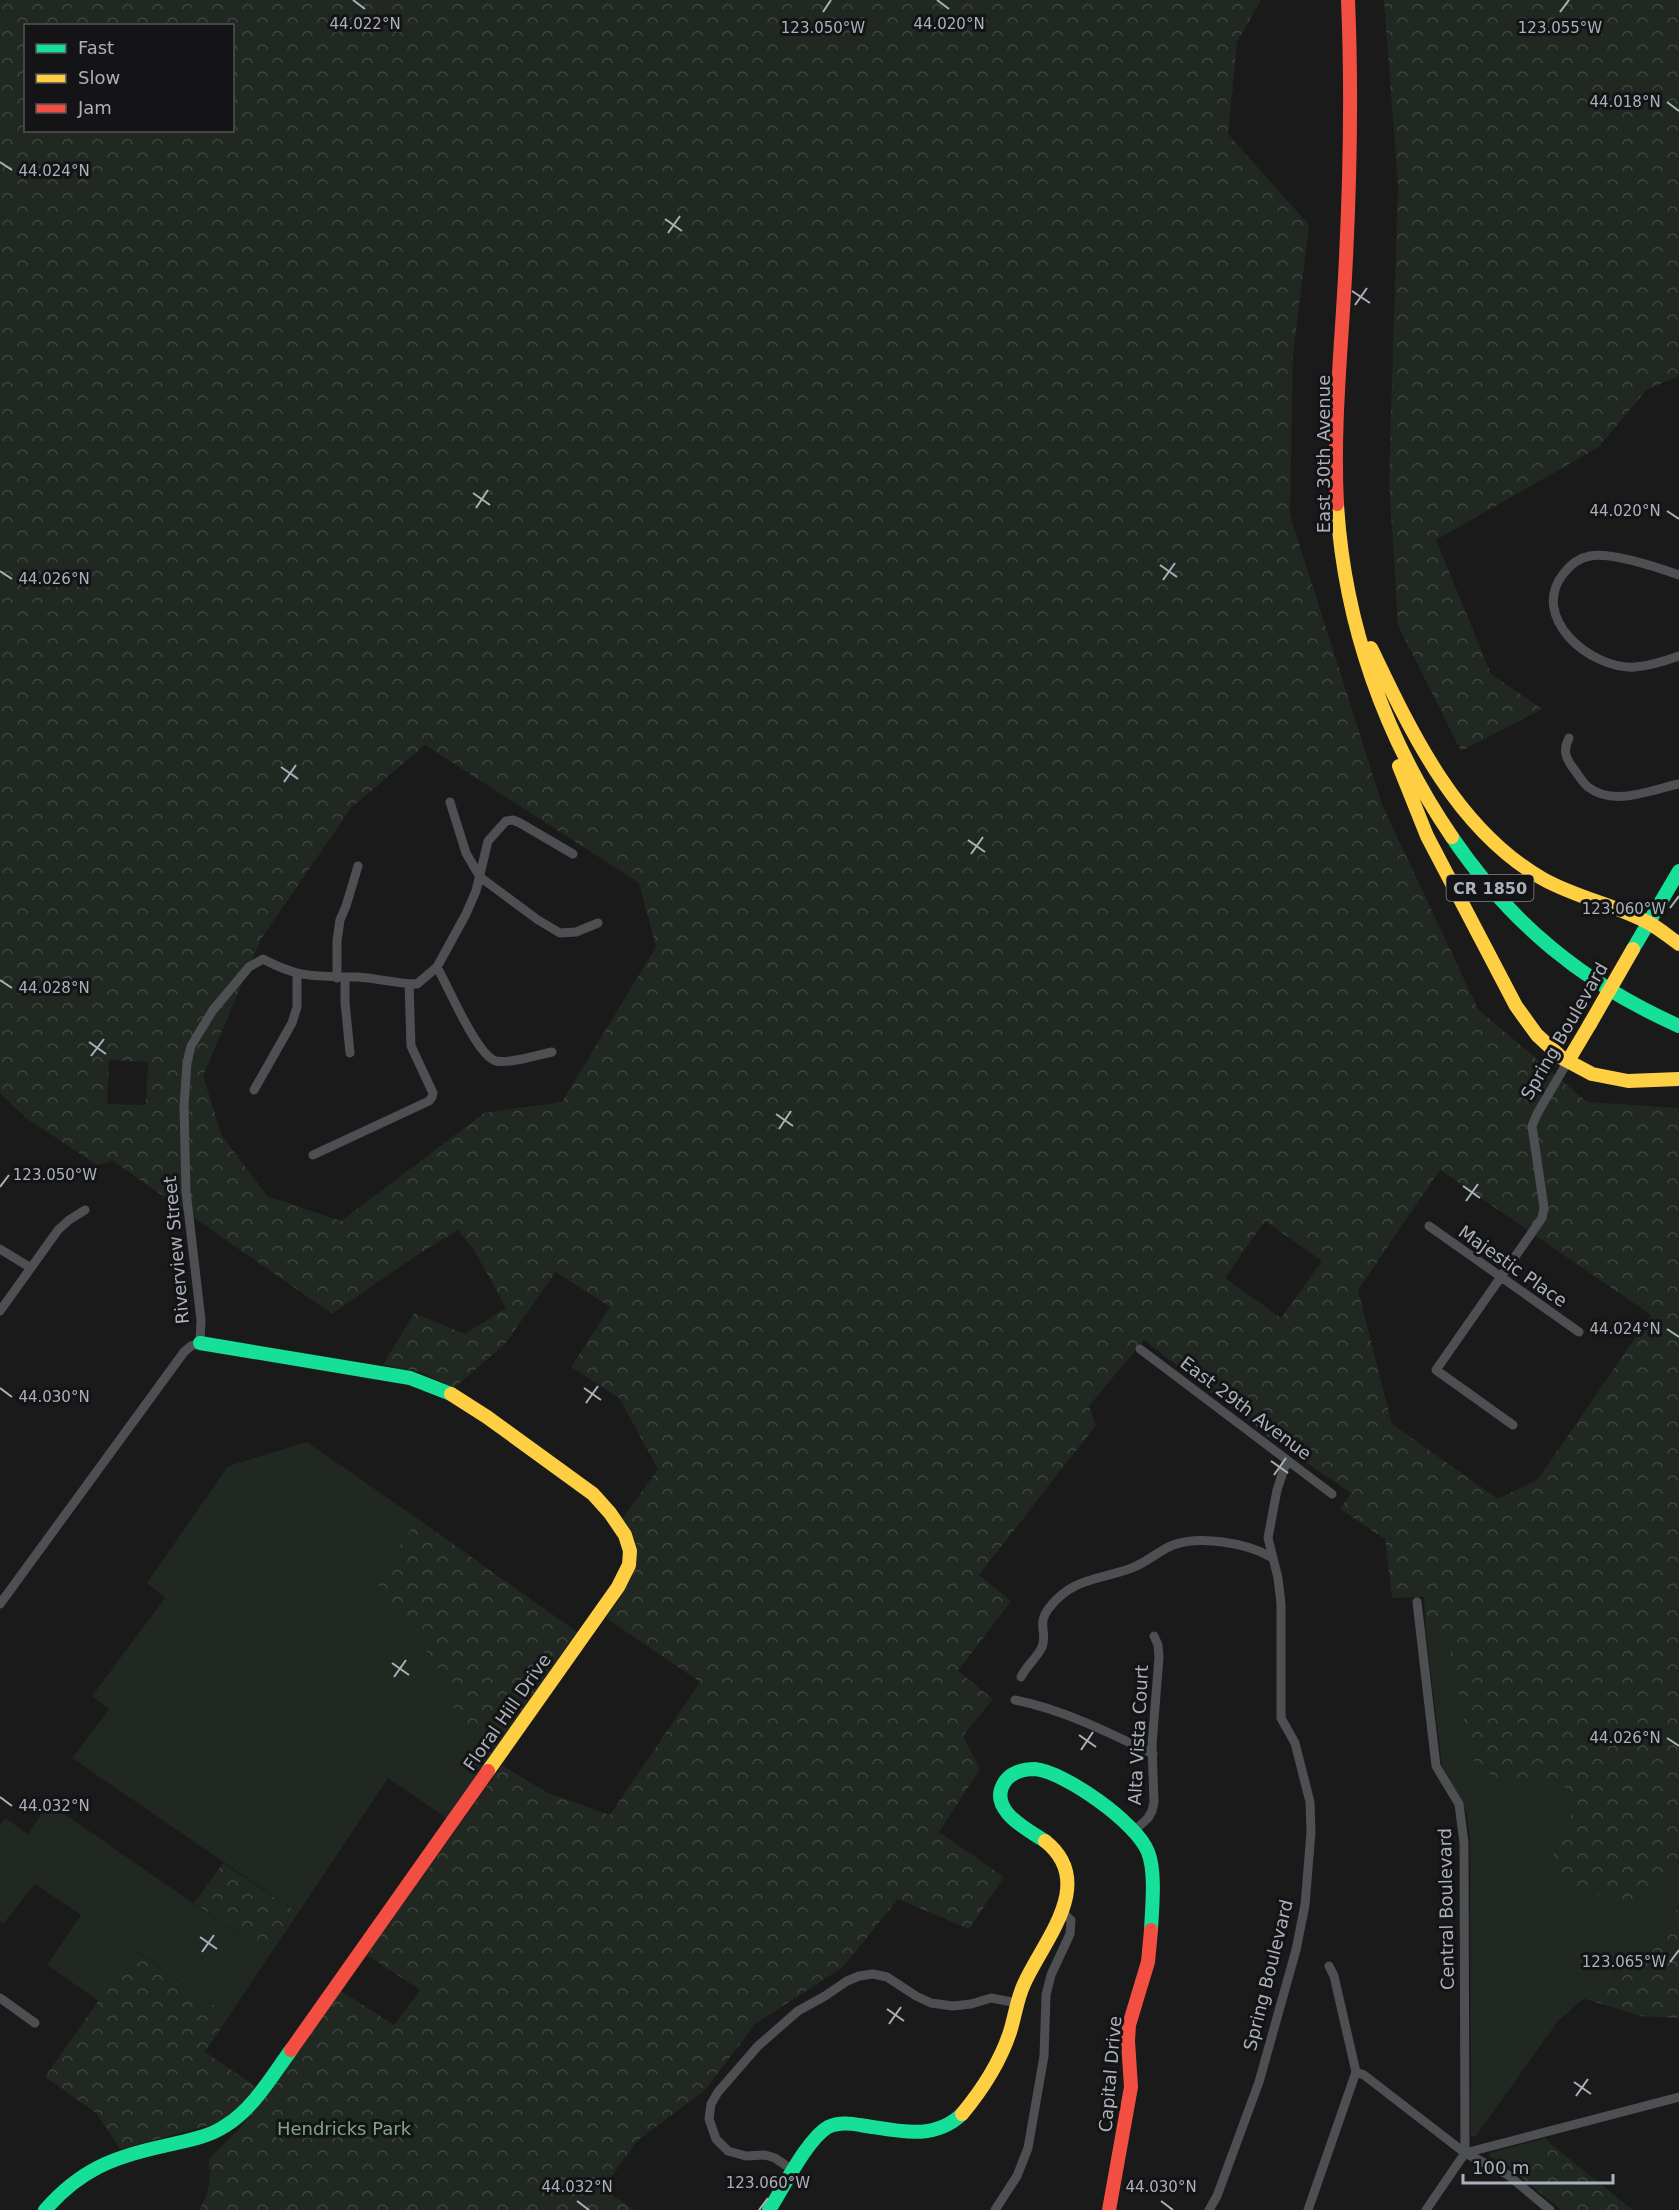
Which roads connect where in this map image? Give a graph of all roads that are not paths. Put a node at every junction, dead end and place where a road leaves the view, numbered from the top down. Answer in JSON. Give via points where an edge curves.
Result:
{"nodes":[{"id":1,"x":1348,"y":0,"type":"edge"},
{"id":2,"x":1679,"y":575,"type":"edge"},
{"id":3,"x":1353,"y":615,"type":"junction"},
{"id":4,"x":1679,"y":656,"type":"edge"},
{"id":5,"x":1386,"y":721,"type":"junction"},
{"id":6,"x":1569,"y":738,"type":"dead end"},
{"id":7,"x":1679,"y":784,"type":"edge"},
{"id":8,"x":450,"y":802,"type":"dead end"},
{"id":9,"x":573,"y":854,"type":"dead end"},
{"id":10,"x":358,"y":866,"type":"dead end"},
{"id":11,"x":1679,"y":871,"type":"edge"},
{"id":12,"x":480,"y":877,"type":"junction"},
{"id":13,"x":598,"y":923,"type":"dead end"},
{"id":14,"x":1648,"y":923,"type":"junction"},
{"id":15,"x":1679,"y":944,"type":"edge"},
{"id":16,"x":437,"y":967,"type":"junction"},
{"id":17,"x":297,"y":973,"type":"junction"},
{"id":18,"x":341,"y":978,"type":"junction"},
{"id":19,"x":409,"y":984,"type":"junction"},
{"id":20,"x":1679,"y":1026,"type":"edge"},
{"id":21,"x":552,"y":1052,"type":"dead end"},
{"id":22,"x":350,"y":1053,"type":"dead end"},
{"id":23,"x":1568,"y":1061,"type":"junction"},
{"id":24,"x":1679,"y":1079,"type":"edge"},
{"id":25,"x":254,"y":1090,"type":"dead end"},
{"id":26,"x":313,"y":1155,"type":"dead end"},
{"id":27,"x":85,"y":1210,"type":"dead end"},
{"id":28,"x":1429,"y":1226,"type":"dead end"},
{"id":29,"x":0,"y":1249,"type":"edge"},
{"id":30,"x":31,"y":1268,"type":"junction"},
{"id":31,"x":1501,"y":1278,"type":"junction"},
{"id":32,"x":0,"y":1311,"type":"edge"},
{"id":33,"x":1579,"y":1332,"type":"dead end"},
{"id":34,"x":200,"y":1343,"type":"junction"},
{"id":35,"x":1140,"y":1349,"type":"dead end"},
{"id":36,"x":1514,"y":1425,"type":"dead end"},
{"id":37,"x":1287,"y":1460,"type":"junction"},
{"id":38,"x":1332,"y":1494,"type":"dead end"},
{"id":39,"x":1271,"y":1557,"type":"junction"},
{"id":40,"x":1417,"y":1602,"type":"dead end"},
{"id":41,"x":0,"y":1604,"type":"edge"},
{"id":42,"x":1154,"y":1636,"type":"dead end"},
{"id":43,"x":1021,"y":1677,"type":"dead end"},
{"id":44,"x":1016,"y":1700,"type":"dead end"},
{"id":45,"x":1153,"y":1754,"type":"junction"},
{"id":46,"x":1134,"y":1831,"type":"junction"},
{"id":47,"x":1062,"y":1912,"type":"junction"},
{"id":48,"x":1329,"y":1966,"type":"dead end"},
{"id":49,"x":0,"y":1998,"type":"edge"},
{"id":50,"x":1017,"y":2003,"type":"junction"},
{"id":51,"x":35,"y":2023,"type":"dead end"},
{"id":52,"x":1356,"y":2072,"type":"junction"},
{"id":53,"x":1679,"y":2097,"type":"edge"},
{"id":54,"x":1465,"y":2153,"type":"junction"},
{"id":55,"x":795,"y":2171,"type":"junction"},
{"id":56,"x":45,"y":2210,"type":"edge"},
{"id":57,"x":770,"y":2210,"type":"edge"},
{"id":58,"x":995,"y":2210,"type":"edge"},
{"id":59,"x":1109,"y":2210,"type":"edge"},
{"id":60,"x":1209,"y":2210,"type":"edge"},
{"id":61,"x":1308,"y":2210,"type":"edge"},
{"id":62,"x":1426,"y":2210,"type":"edge"},
{"id":63,"x":1550,"y":2210,"type":"edge"}],
"edges":[{"from":1,"to":3,"type":"street","name":"East 30th Avenue","number":"CR 1850","via":[[1352,129],[1337,465],[1342,552]]},
{"from":2,"to":4,"type":"street","via":[[1614,557],[1591,556],[1569,567],[1553,592],[1561,626],[1574,644],[1593,657],[1633,668]]},
{"from":3,"to":5,"type":"street","name":"East 30th Avenue","number":"CR 1850"},
{"from":3,"to":14,"type":"street","via":[[1436,770],[1461,807],[1496,845],[1542,878]]},
{"from":5,"to":20,"type":"street","name":"East 30th Avenue","number":"CR 1850","via":[[1426,799],[1460,851],[1507,908],[1568,964],[1644,1010]]},
{"from":5,"to":23,"type":"street","via":[[1427,836],[1515,1006],[1540,1041]]},
{"from":6,"to":7,"type":"street","via":[[1565,757],[1586,786],[1606,797]]},
{"from":8,"to":12,"type":"street","via":[[466,853]]},
{"from":9,"to":12,"type":"street","via":[[520,823],[506,820],[488,841]]},
{"from":10,"to":18,"type":"street","via":[[340,920],[337,941]]},
{"from":11,"to":14,"type":"street","name":"Spring Boulevard"},
{"from":12,"to":13,"type":"street","via":[[560,933],[576,932]]},
{"from":12,"to":16,"type":"street","via":[[466,914]]},
{"from":14,"to":15,"type":"street"},
{"from":14,"to":23,"type":"street","name":"Spring Boulevard","bridge":true},
{"from":16,"to":19,"type":"street","via":[[417,984]]},
{"from":16,"to":21,"type":"street","via":[[482,1052],[496,1061]]},
{"from":17,"to":18,"type":"street"},
{"from":17,"to":25,"type":"street","via":[[297,1006],[292,1023]]},
{"from":17,"to":34,"type":"street","name":"Riverview Street","via":[[284,971],[263,959],[249,967],[213,1010],[191,1046],[184,1106],[186,1191],[201,1320]]},
{"from":18,"to":19,"type":"street"},
{"from":18,"to":22,"type":"street"},
{"from":19,"to":26,"type":"street","via":[[411,1046],[432,1097]]},
{"from":23,"to":24,"type":"street","via":[[1602,1076],[1628,1081]]},
{"from":23,"to":31,"type":"street","name":"Spring Boulevard","via":[[1532,1126],[1544,1208],[1542,1218]]},
{"from":27,"to":30,"type":"street","via":[[58,1230]]},
{"from":28,"to":31,"type":"street","name":"Majestic Place"},
{"from":29,"to":30,"type":"street"},
{"from":30,"to":32,"type":"street"},
{"from":31,"to":33,"type":"street","name":"Majestic Place"},
{"from":31,"to":36,"type":"street","name":"Spring Boulevard","via":[[1436,1370]]},
{"from":34,"to":41,"type":"street","name":"Riverview Street","via":[[184,1352]]},
{"from":34,"to":56,"type":"street","name":"Floral Hill Drive","via":[[410,1378],[446,1391],[593,1494],[625,1535],[629,1564],[611,1597],[282,2062],[248,2104],[232,2121],[205,2136],[109,2160],[87,2170]]},
{"from":35,"to":37,"type":"street","name":"East 29th Avenue"},
{"from":37,"to":38,"type":"street","name":"East 29th Avenue"},
{"from":37,"to":39,"type":"street","name":"Spring Boulevard","via":[[1270,1517]]},
{"from":39,"to":43,"type":"street","via":[[1237,1544],[1190,1542],[1176,1544],[1132,1568],[1081,1582],[1050,1607],[1041,1624],[1042,1647]]},
{"from":39,"to":60,"type":"street","name":"Spring Boulevard","via":[[1281,1604],[1281,1719],[1295,1743],[1310,1802],[1305,1905],[1259,2082]]},
{"from":40,"to":54,"type":"street","name":"Central Boulevard","via":[[1436,1766],[1459,1804],[1464,1844]]},
{"from":42,"to":45,"type":"street","name":"Alta Vista Court","via":[[1159,1657]]},
{"from":44,"to":45,"type":"street","via":[[1077,1718]]},
{"from":45,"to":46,"type":"street","name":"Alta Vista Court","via":[[1152,1811]]},
{"from":46,"to":47,"type":"street","name":"Capital Drive","via":[[1067,1781],[1029,1768],[1009,1777],[1000,1793],[1004,1809],[1053,1847],[1064,1866],[1067,1889]]},
{"from":46,"to":59,"type":"street","name":"Capital Drive","via":[[1147,1848],[1153,1873],[1149,1957],[1128,2037],[1131,2085]]},
{"from":47,"to":50,"type":"street","name":"Capital Drive"},
{"from":47,"to":58,"type":"street","via":[[1071,1920],[1070,1934],[1051,1974],[1046,1995],[1044,2056],[1028,2148],[1017,2176]]},
{"from":48,"to":52,"type":"street"},
{"from":49,"to":51,"type":"street"},
{"from":50,"to":55,"type":"street","name":"Capital Drive","via":[[994,2069],[952,2124],[919,2134],[850,2123],[834,2125],[816,2138]]},
{"from":50,"to":55,"type":"street","via":[[992,1998],[962,2005],[931,2003],[887,1977],[873,1974],[847,1981],[798,2011],[758,2046],[718,2092],[709,2119],[716,2139],[728,2151],[746,2156],[765,2155]]},
{"from":52,"to":54,"type":"street"},
{"from":52,"to":61,"type":"street"},
{"from":53,"to":54,"type":"street"},
{"from":54,"to":62,"type":"street"},
{"from":54,"to":63,"type":"street","via":[[1508,2175]]},
{"from":55,"to":57,"type":"street","name":"Capital Drive"}]}
